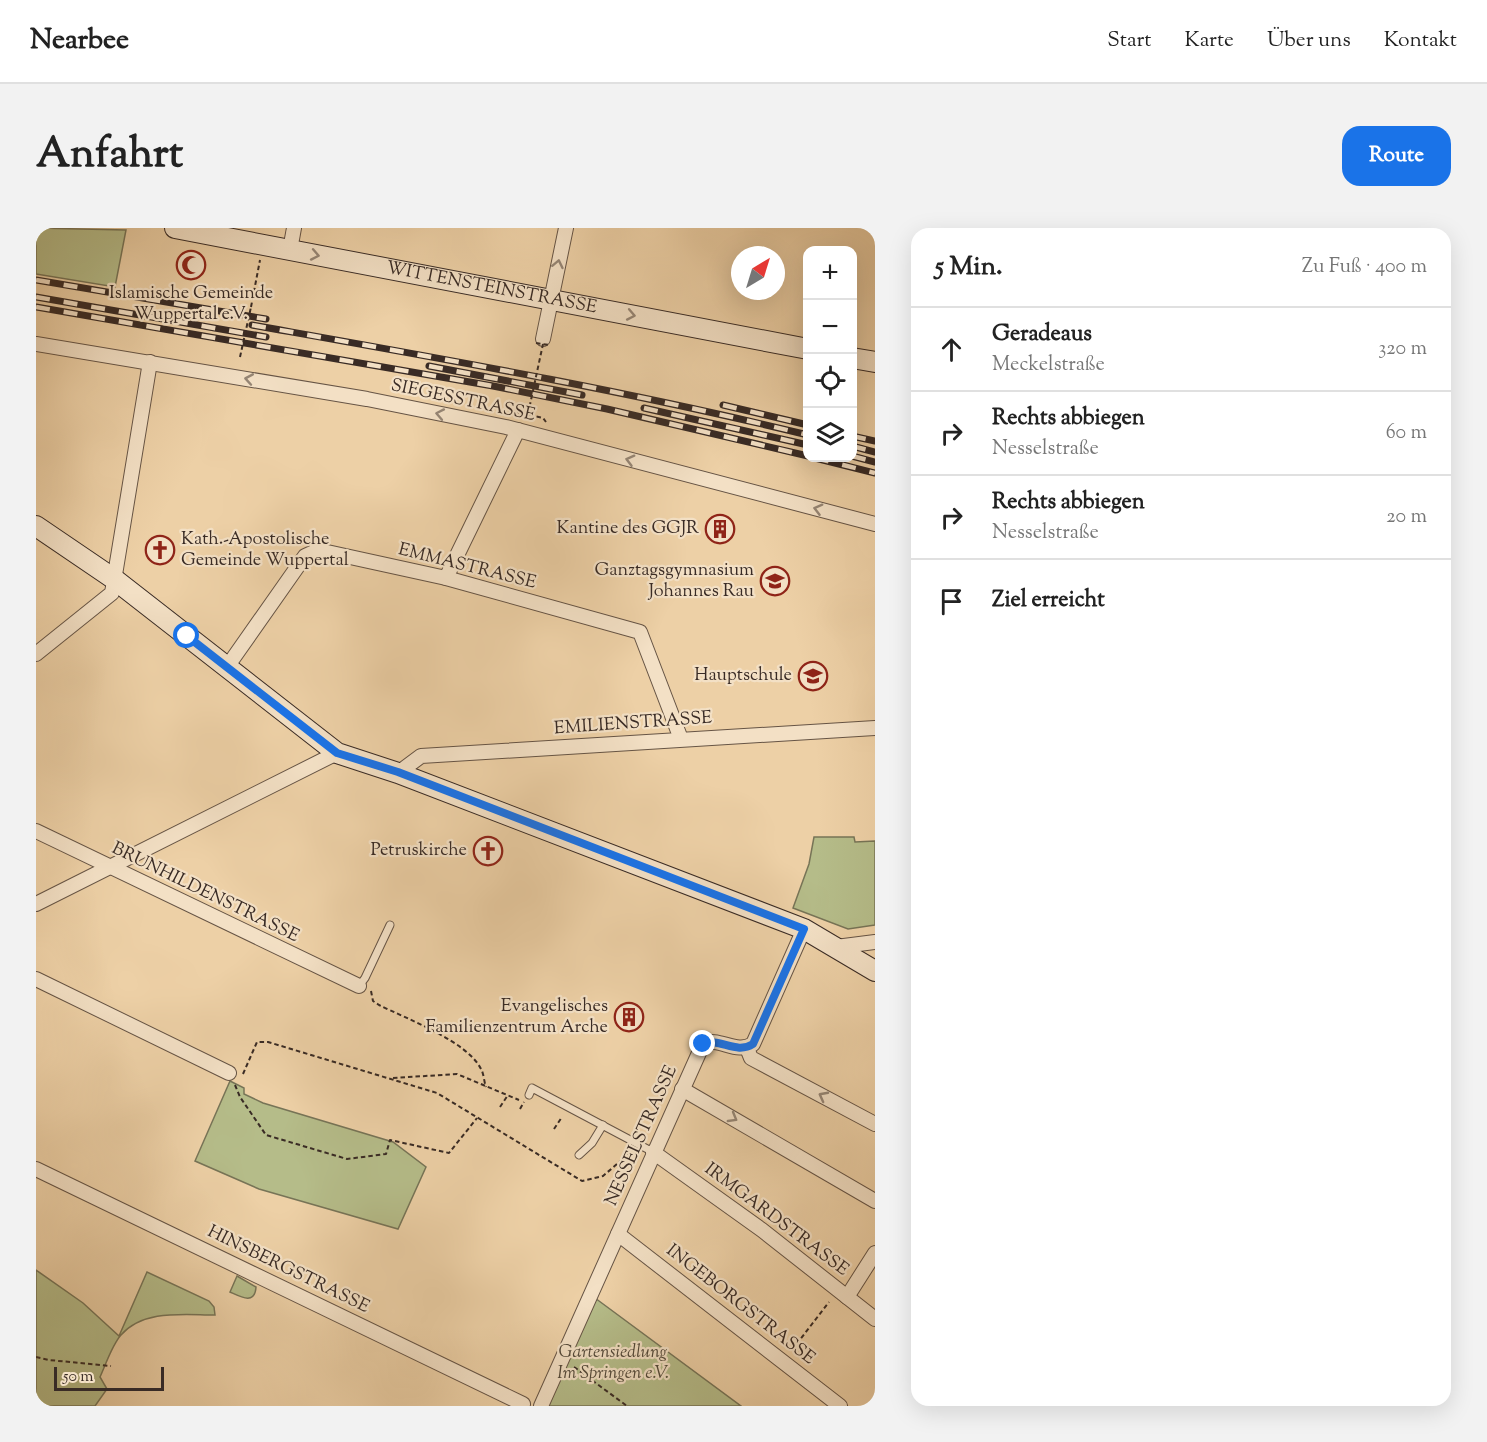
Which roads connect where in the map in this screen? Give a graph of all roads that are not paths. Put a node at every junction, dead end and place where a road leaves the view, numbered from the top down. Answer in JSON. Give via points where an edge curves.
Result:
{"nodes":[{"id":1,"x":175,"y":228,"type":"edge"},
{"id":2,"x":294,"y":228,"type":"edge"},
{"id":3,"x":566,"y":228,"type":"edge"},
{"id":4,"x":290,"y":250,"type":"junction"},
{"id":5,"x":551,"y":300,"type":"junction"},
{"id":6,"x":543,"y":343,"type":"road end"},
{"id":7,"x":36,"y":345,"type":"edge"},
{"id":8,"x":803,"y":348,"type":"edge"},
{"id":9,"x":857,"y":359,"type":"edge"},
{"id":10,"x":150,"y":362,"type":"junction"},
{"id":11,"x":875,"y":362,"type":"edge"},
{"id":12,"x":518,"y":430,"type":"junction"},
{"id":13,"x":875,"y":524,"type":"edge"},
{"id":14,"x":36,"y":526,"type":"edge"},
{"id":15,"x":446,"y":578,"type":"junction"},
{"id":16,"x":114,"y":579,"type":"junction"},
{"id":17,"x":36,"y":654,"type":"edge"},
{"id":18,"x":227,"y":667,"type":"junction"},
{"id":19,"x":875,"y":728,"type":"edge"},
{"id":20,"x":681,"y":739,"type":"junction"},
{"id":21,"x":337,"y":753,"type":"junction"},
{"id":22,"x":398,"y":772,"type":"junction"},
{"id":23,"x":36,"y":831,"type":"edge"},
{"id":24,"x":111,"y":868,"type":"junction"},
{"id":25,"x":36,"y":904,"type":"edge"},
{"id":26,"x":390,"y":925,"type":"dead end"},
{"id":27,"x":804,"y":929,"type":"junction"},
{"id":28,"x":875,"y":942,"type":"edge"},
{"id":29,"x":836,"y":947,"type":"junction"},
{"id":30,"x":875,"y":971,"type":"edge"},
{"id":31,"x":36,"y":979,"type":"edge"},
{"id":32,"x":359,"y":986,"type":"joint"},
{"id":33,"x":747,"y":1048,"type":"junction"},
{"id":34,"x":229,"y":1073,"type":"road end"},
{"id":35,"x":682,"y":1089,"type":"junction"},
{"id":36,"x":529,"y":1095,"type":"road end"},
{"id":37,"x":875,"y":1124,"type":"edge"},
{"id":38,"x":603,"y":1125,"type":"junction"},
{"id":39,"x":653,"y":1152,"type":"junction"},
{"id":40,"x":579,"y":1155,"type":"dead end"},
{"id":41,"x":36,"y":1169,"type":"edge"},
{"id":42,"x":875,"y":1201,"type":"edge"},
{"id":43,"x":618,"y":1234,"type":"junction"},
{"id":44,"x":875,"y":1253,"type":"edge"},
{"id":45,"x":847,"y":1297,"type":"junction"},
{"id":46,"x":875,"y":1319,"type":"edge"},
{"id":47,"x":523,"y":1404,"type":"dead end"},
{"id":48,"x":541,"y":1406,"type":"edge"},
{"id":49,"x":840,"y":1406,"type":"edge"}],
"edges":[{"from":1,"to":4,"type":"street","name":"WITTENSTEINSTRASSE"},
{"from":2,"to":4,"type":"street"},
{"from":5,"to":3,"type":"street","one_way":true},
{"from":4,"to":5,"type":"street","name":"WITTENSTEINSTRASSE","one_way":true},
{"from":5,"to":6,"type":"street"},
{"from":5,"to":8,"type":"street","name":"WITTENSTEINSTRASSE","one_way":true},
{"from":7,"to":10,"type":"street","name":"SIEGESSTRASSE"},
{"from":9,"to":11,"type":"street"},
{"from":12,"to":10,"type":"street","name":"SIEGESSTRASSE","one_way":true,"via":[[367,399]]},
{"from":10,"to":16,"type":"street"},
{"from":13,"to":12,"type":"street","name":"SIEGESSTRASSE","one_way":true},
{"from":12,"to":15,"type":"street"},
{"from":14,"to":16,"type":"street"},
{"from":15,"to":18,"type":"street","name":"EMMASTRASSE","via":[[318,550],[305,556]]},
{"from":15,"to":20,"type":"street","name":"EMMASTRASSE","via":[[640,632]]},
{"from":16,"to":17,"type":"street","via":[[112,593]]},
{"from":16,"to":18,"type":"street"},
{"from":18,"to":21,"type":"street"},
{"from":19,"to":20,"type":"street","name":"EMILIENSTRASSE"},
{"from":20,"to":22,"type":"street","name":"EMILIENSTRASSE","via":[[421,756]]},
{"from":21,"to":22,"type":"street"},
{"from":21,"to":24,"type":"street"},
{"from":22,"to":27,"type":"street"},
{"from":23,"to":24,"type":"street","name":"BRUNHILDENSTRASSE"},
{"from":24,"to":25,"type":"street"},
{"from":24,"to":32,"type":"street","name":"BRUNHILDENSTRASSE"},
{"from":26,"to":32,"type":"lane"},
{"from":27,"to":29,"type":"street"},
{"from":27,"to":33,"type":"street","via":[[753,1044]]},
{"from":28,"to":29,"type":"street"},
{"from":29,"to":30,"type":"street"},
{"from":31,"to":34,"type":"street"},
{"from":33,"to":35,"type":"street","name":"NESSELSTRASSE","via":[[709,1041],[703,1044]]},
{"from":37,"to":33,"type":"street","one_way":true,"via":[[751,1058]]},
{"from":35,"to":39,"type":"street","name":"NESSELSTRASSE"},
{"from":35,"to":42,"type":"street","one_way":true},
{"from":36,"to":38,"type":"lane","via":[[532,1088]]},
{"from":38,"to":39,"type":"lane"},
{"from":38,"to":40,"type":"lane"},
{"from":39,"to":43,"type":"street","name":"NESSELSTRASSE"},
{"from":39,"to":45,"type":"street","name":"IRMGARDSTRASSE"},
{"from":41,"to":47,"type":"street","name":"HINSBERGSTRASSE"},
{"from":43,"to":48,"type":"street","name":"NESSELSTRASSE"},
{"from":43,"to":49,"type":"street","name":"INGEBORGSTRASSE"},
{"from":44,"to":45,"type":"street"},
{"from":45,"to":46,"type":"street","name":"IRMGARDSTRASSE"}]}
